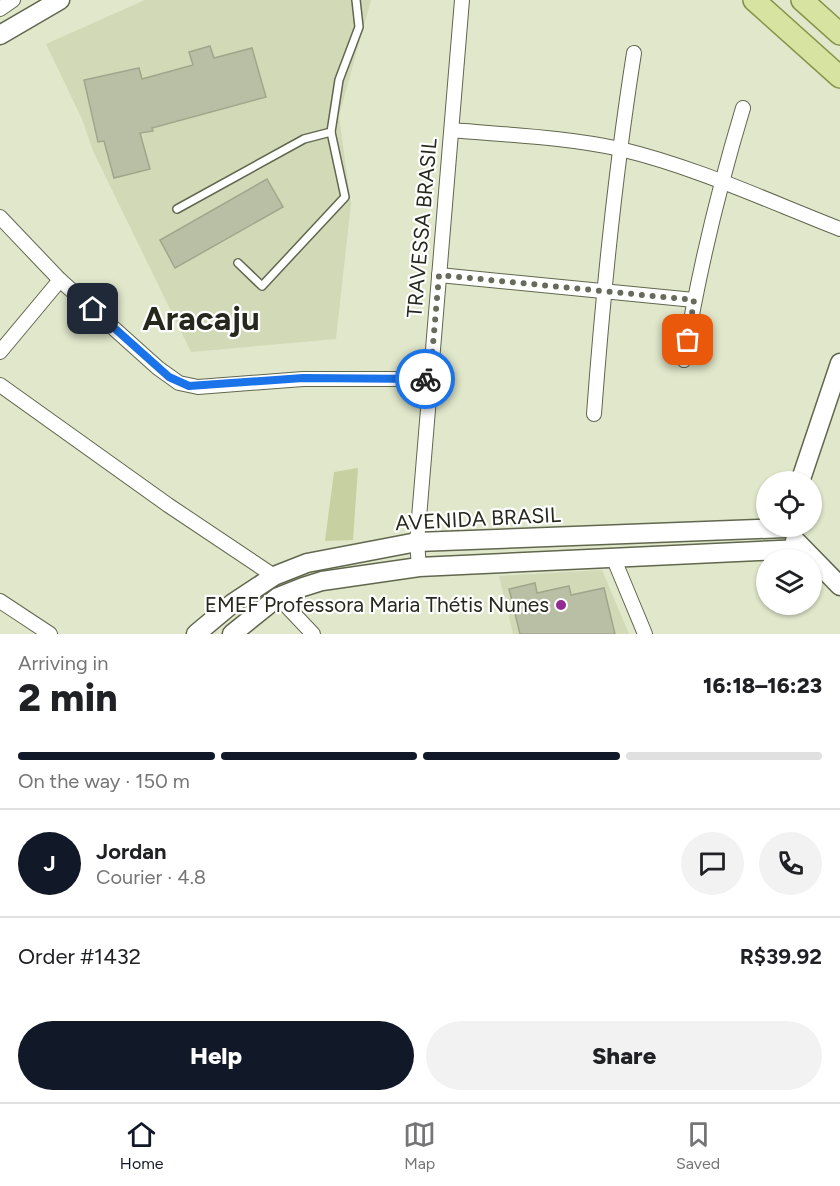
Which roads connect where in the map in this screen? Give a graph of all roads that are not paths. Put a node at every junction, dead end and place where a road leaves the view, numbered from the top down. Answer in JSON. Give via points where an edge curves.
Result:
{"nodes":[{"id":1,"x":13,"y":0,"type":"edge"},
{"id":2,"x":60,"y":0,"type":"edge"},
{"id":3,"x":356,"y":0,"type":"edge"},
{"id":4,"x":462,"y":0,"type":"edge"},
{"id":5,"x":754,"y":0,"type":"edge"},
{"id":6,"x":802,"y":0,"type":"edge"},
{"id":7,"x":0,"y":9,"type":"edge"},
{"id":8,"x":840,"y":34,"type":"edge"},
{"id":9,"x":0,"y":35,"type":"edge"},
{"id":10,"x":634,"y":53,"type":"dead end"},
{"id":11,"x":840,"y":77,"type":"edge"},
{"id":12,"x":743,"y":108,"type":"dead end"},
{"id":13,"x":452,"y":130,"type":"junction"},
{"id":14,"x":331,"y":132,"type":"junction"},
{"id":15,"x":619,"y":149,"type":"junction"},
{"id":16,"x":721,"y":183,"type":"junction"},
{"id":17,"x":177,"y":208,"type":"dead end"},
{"id":18,"x":0,"y":217,"type":"edge"},
{"id":19,"x":840,"y":229,"type":"edge"},
{"id":20,"x":238,"y":263,"type":"dead end"},
{"id":21,"x":439,"y":275,"type":"junction"},
{"id":22,"x":60,"y":280,"type":"junction"},
{"id":23,"x":603,"y":290,"type":"junction"},
{"id":24,"x":694,"y":300,"type":"junction"},
{"id":25,"x":0,"y":352,"type":"edge"},
{"id":26,"x":684,"y":360,"type":"dead end"},
{"id":27,"x":840,"y":363,"type":"edge"},
{"id":28,"x":430,"y":379,"type":"junction"},
{"id":29,"x":0,"y":385,"type":"edge"},
{"id":30,"x":594,"y":414,"type":"dead end"},
{"id":31,"x":804,"y":471,"type":"edge"},
{"id":32,"x":756,"y":528,"type":"edge"},
{"id":33,"x":793,"y":537,"type":"edge"},
{"id":34,"x":417,"y":542,"type":"junction"},
{"id":35,"x":802,"y":549,"type":"edge"},
{"id":36,"x":756,"y":551,"type":"edge"},
{"id":37,"x":613,"y":557,"type":"junction"},
{"id":38,"x":419,"y":567,"type":"junction"},
{"id":39,"x":822,"y":568,"type":"edge"},
{"id":40,"x":274,"y":576,"type":"junction"},
{"id":41,"x":840,"y":586,"type":"edge"},
{"id":42,"x":278,"y":597,"type":"junction"},
{"id":43,"x":0,"y":601,"type":"edge"},
{"id":44,"x":50,"y":634,"type":"edge"},
{"id":45,"x":196,"y":634,"type":"edge"},
{"id":46,"x":232,"y":634,"type":"edge"},
{"id":47,"x":313,"y":634,"type":"edge"},
{"id":48,"x":645,"y":634,"type":"edge"}],
"edges":[{"from":1,"to":7,"type":"street"},
{"from":2,"to":9,"type":"street"},
{"from":3,"to":14,"type":"lane","via":[[359,27],[339,80]]},
{"from":4,"to":13,"type":"street","name":"TRAVESSA BRASIL"},
{"from":5,"to":11,"type":"main road"},
{"from":6,"to":8,"type":"main road"},
{"from":10,"to":15,"type":"street"},
{"from":12,"to":16,"type":"street"},
{"from":13,"to":15,"type":"street"},
{"from":13,"to":21,"type":"street","name":"TRAVESSA BRASIL"},
{"from":14,"to":17,"type":"lane","via":[[304,139]]},
{"from":14,"to":20,"type":"lane","via":[[345,197],[262,286]]},
{"from":15,"to":16,"type":"street","via":[[669,162]]},
{"from":15,"to":23,"type":"street"},
{"from":16,"to":19,"type":"street"},
{"from":16,"to":24,"type":"street"},
{"from":18,"to":22,"type":"street"},
{"from":21,"to":23,"type":"street"},
{"from":21,"to":28,"type":"street","name":"TRAVESSA BRASIL"},
{"from":22,"to":25,"type":"street"},
{"from":22,"to":28,"type":"street","via":[[164,373],[189,386],[303,378]]},
{"from":23,"to":24,"type":"street"},
{"from":23,"to":30,"type":"street"},
{"from":24,"to":26,"type":"street"},
{"from":27,"to":31,"type":"street"},
{"from":28,"to":34,"type":"street","name":"TRAVESSA BRASIL"},
{"from":29,"to":40,"type":"street"},
{"from":32,"to":34,"type":"street","name":"AVENIDA BRASIL"},
{"from":33,"to":35,"type":"street"},
{"from":34,"to":38,"type":"street","name":"TRAVESSA BRASIL"},
{"from":34,"to":40,"type":"street","name":"AVENIDA BRASIL","via":[[307,563]]},
{"from":36,"to":37,"type":"street"},
{"from":37,"to":38,"type":"street"},
{"from":37,"to":48,"type":"street"},
{"from":38,"to":42,"type":"street","via":[[322,582]]},
{"from":39,"to":41,"type":"street"},
{"from":40,"to":45,"type":"street","name":"AVENIDA BRASIL"},
{"from":42,"to":46,"type":"street"},
{"from":42,"to":47,"type":"street"},
{"from":43,"to":44,"type":"street"}]}
